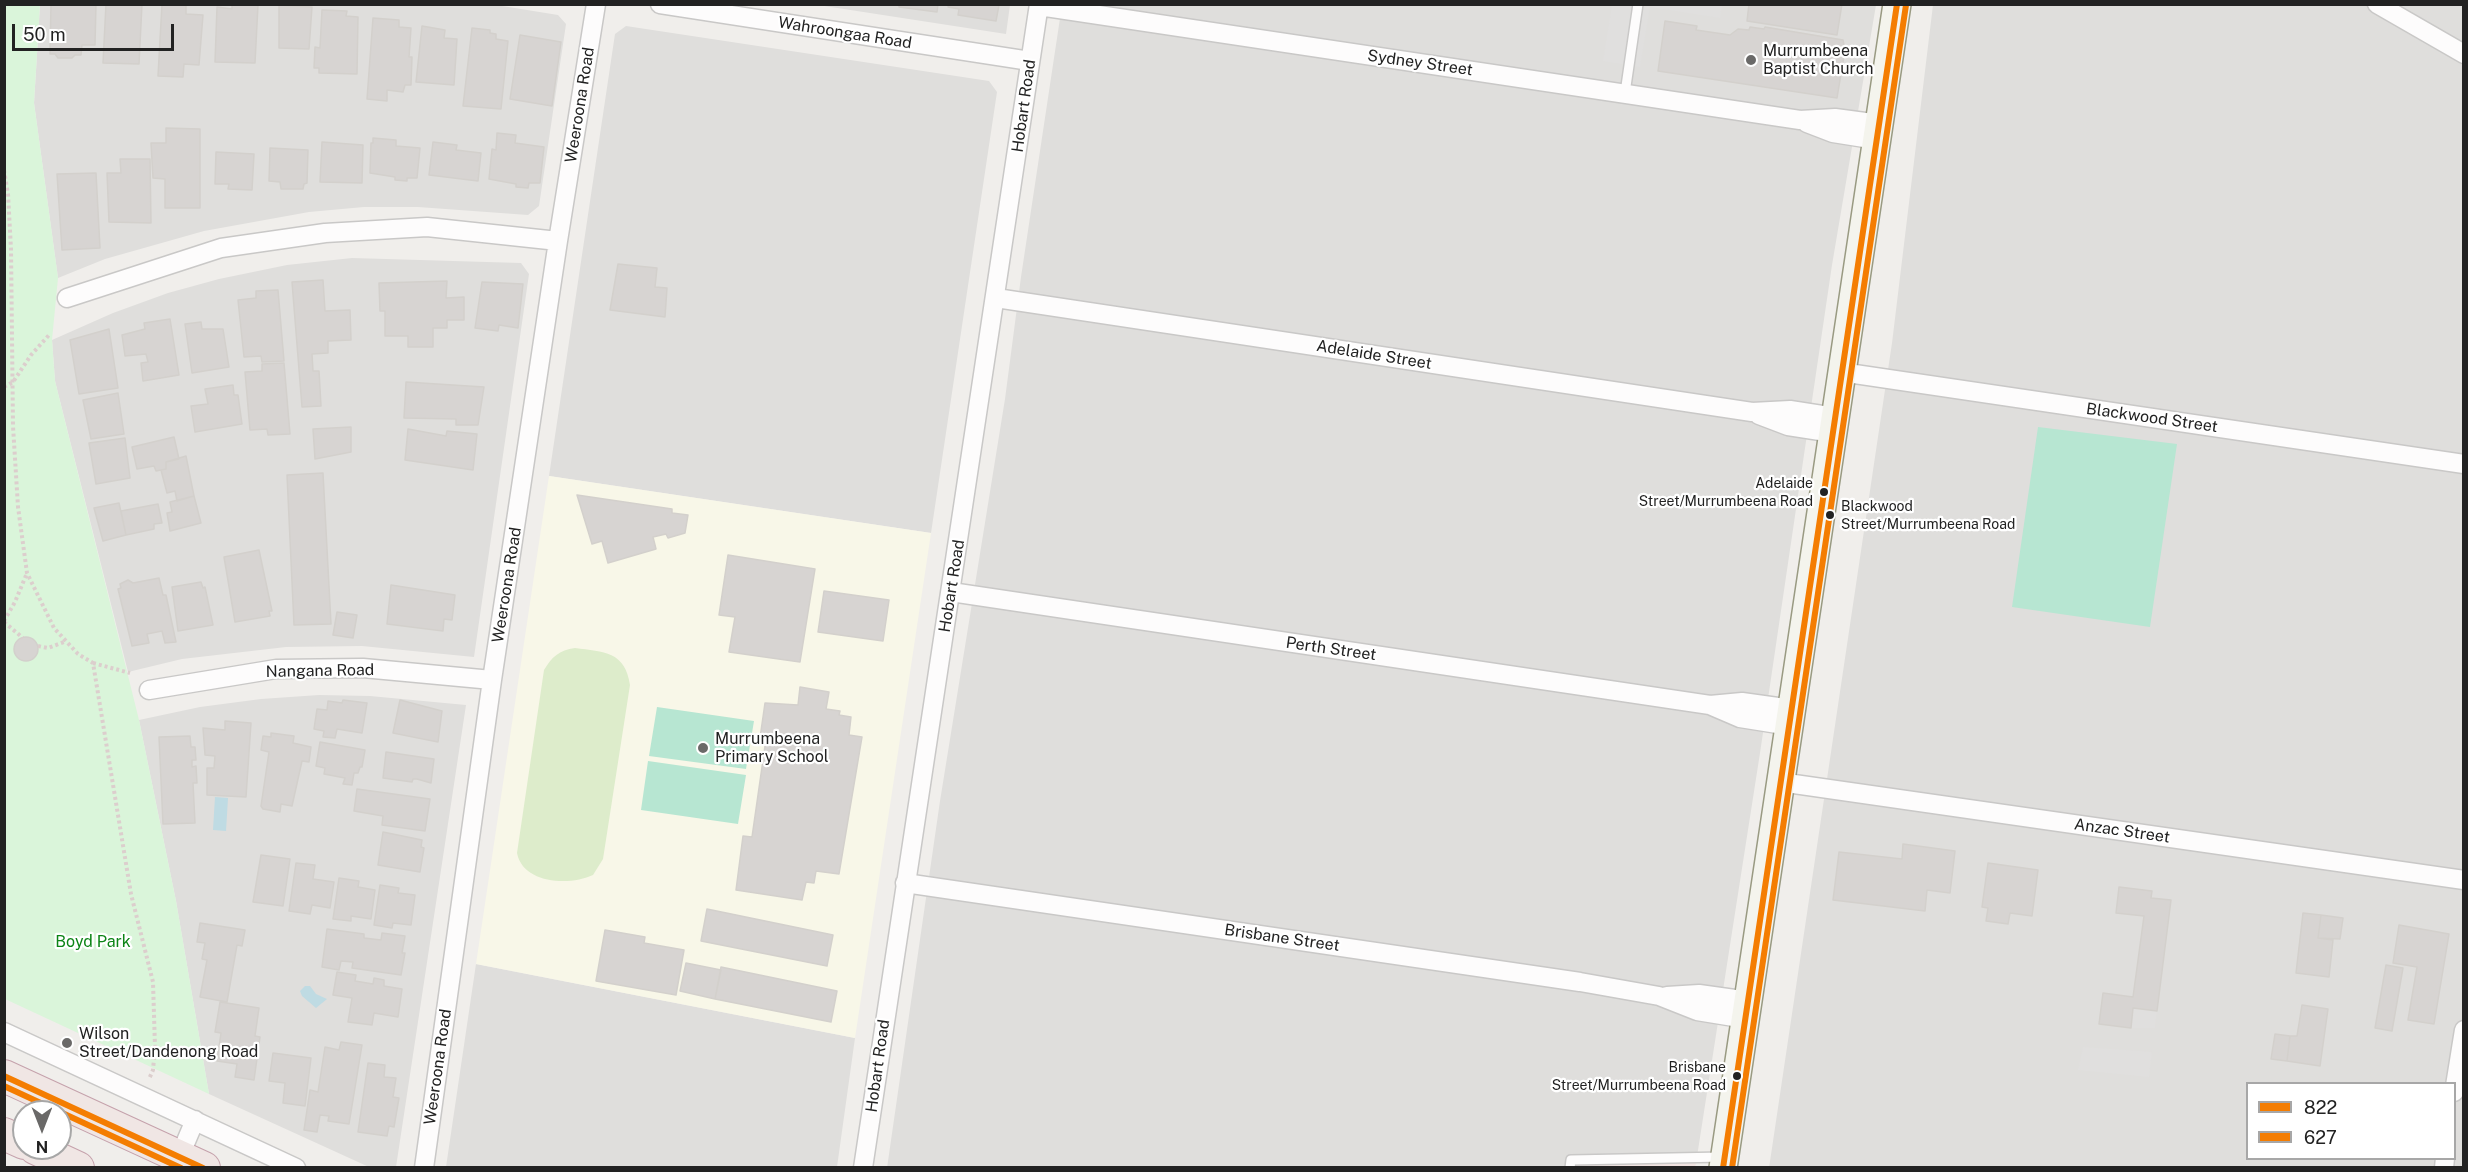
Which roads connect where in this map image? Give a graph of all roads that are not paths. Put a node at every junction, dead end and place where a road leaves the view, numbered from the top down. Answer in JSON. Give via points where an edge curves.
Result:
{"nodes":[{"id":1,"x":596,"y":4,"type":"edge"},
{"id":2,"x":660,"y":4,"type":"edge"},
{"id":3,"x":1638,"y":4,"type":"edge"},
{"id":4,"x":1897,"y":4,"type":"edge"},
{"id":5,"x":2377,"y":4,"type":"edge"},
{"id":6,"x":1039,"y":5,"type":"edge"},
{"id":7,"x":2463,"y":54,"type":"edge"},
{"id":8,"x":1030,"y":61,"type":"junction"},
{"id":9,"x":1625,"y":93,"type":"junction"},
{"id":10,"x":1878,"y":132,"type":"junction"},
{"id":11,"x":558,"y":241,"type":"junction"},
{"id":12,"x":67,"y":298,"type":"dead end"},
{"id":13,"x":996,"y":298,"type":"junction"},
{"id":14,"x":1841,"y":372,"type":"junction"},
{"id":15,"x":1834,"y":425,"type":"junction"},
{"id":16,"x":2463,"y":464,"type":"edge"},
{"id":17,"x":951,"y":592,"type":"junction"},
{"id":18,"x":492,"y":680,"type":"junction"},
{"id":19,"x":149,"y":690,"type":"dead end"},
{"id":20,"x":1791,"y":717,"type":"junction"},
{"id":21,"x":1780,"y":782,"type":"junction"},
{"id":22,"x":2463,"y":880,"type":"edge"},
{"id":23,"x":905,"y":883,"type":"junction"},
{"id":24,"x":1748,"y":1010,"type":"junction"},
{"id":25,"x":2463,"y":1030,"type":"edge"},
{"id":26,"x":4,"y":1032,"type":"edge"},
{"id":27,"x":4,"y":1076,"type":"edge"},
{"id":28,"x":2455,"y":1082,"type":"edge"},
{"id":29,"x":195,"y":1120,"type":"junction"},
{"id":30,"x":62,"y":1160,"type":"edge"},
{"id":31,"x":1724,"y":1162,"type":"edge"},
{"id":32,"x":186,"y":1164,"type":"edge"},
{"id":33,"x":78,"y":1167,"type":"edge"},
{"id":34,"x":296,"y":1167,"type":"edge"},
{"id":35,"x":424,"y":1167,"type":"edge"},
{"id":36,"x":863,"y":1167,"type":"edge"},
{"id":37,"x":1570,"y":1167,"type":"edge"}],
"edges":[{"from":1,"to":11,"type":"street","name":"Weeroona Road"},
{"from":2,"to":8,"type":"street","name":"Wahroongaa Road"},
{"from":3,"to":9,"type":"lane"},
{"from":4,"to":10,"type":"main road"},
{"from":5,"to":7,"type":"street"},
{"from":6,"to":8,"type":"street","name":"Hobart Road"},
{"from":6,"to":9,"type":"street","name":"Sydney Street"},
{"from":8,"to":13,"type":"street","name":"Hobart Road"},
{"from":9,"to":10,"type":"street","name":"Sydney Street","via":[[1800,120],[1835,118]]},
{"from":10,"to":14,"type":"main road"},
{"from":11,"to":12,"type":"street","via":[[427,227],[326,233],[221,248]]},
{"from":11,"to":18,"type":"street","name":"Weeroona Road"},
{"from":13,"to":15,"type":"street","name":"Adelaide Street","via":[[1752,412],[1790,410]]},
{"from":13,"to":17,"type":"street","name":"Hobart Road"},
{"from":14,"to":15,"type":"main road"},
{"from":14,"to":16,"type":"street","name":"Blackwood Street"},
{"from":15,"to":20,"type":"main road"},
{"from":17,"to":20,"type":"street","name":"Perth Street","via":[[1710,705],[1742,702]]},
{"from":17,"to":23,"type":"street","name":"Hobart Road"},
{"from":18,"to":19,"type":"street","name":"Nangana Road","via":[[363,668],[276,669]]},
{"from":18,"to":35,"type":"street","name":"Weeroona Road"},
{"from":20,"to":21,"type":"main road"},
{"from":21,"to":22,"type":"street","name":"Anzac Street"},
{"from":21,"to":24,"type":"main road"},
{"from":23,"to":24,"type":"street","name":"Brisbane Street","via":[[1659,996],[1699,994]]},
{"from":23,"to":36,"type":"street","name":"Hobart Road"},
{"from":24,"to":31,"type":"main road"},
{"from":25,"to":28,"type":"street"},
{"from":26,"to":29,"type":"street"},
{"from":27,"to":32,"type":"highway"},
{"from":29,"to":32,"type":"street"},
{"from":29,"to":34,"type":"street"},
{"from":30,"to":33,"type":"highway"},
{"from":31,"to":37,"type":"lane","via":[[1571,1160]]}]}
